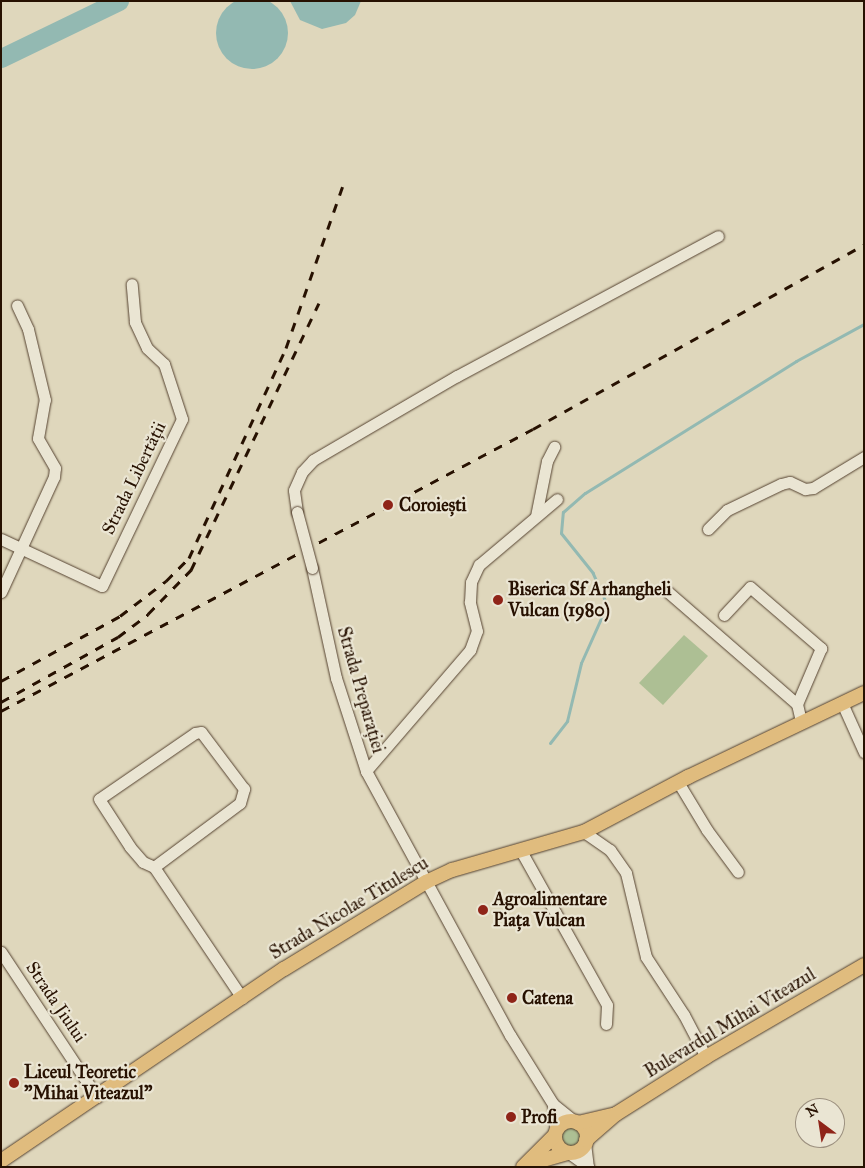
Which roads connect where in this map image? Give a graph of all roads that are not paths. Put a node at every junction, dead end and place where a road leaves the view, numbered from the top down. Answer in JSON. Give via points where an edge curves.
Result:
{"nodes":[{"id":1,"x":718,"y":236,"type":"dead end"},
{"id":2,"x":132,"y":284,"type":"dead end"},
{"id":3,"x":17,"y":304,"type":"dead end"},
{"id":4,"x":554,"y":447,"type":"dead end"},
{"id":5,"x":864,"y":457,"type":"edge"},
{"id":6,"x":557,"y":499,"type":"dead end"},
{"id":7,"x":536,"y":516,"type":"junction"},
{"id":8,"x":708,"y":529,"type":"dead end"},
{"id":9,"x":1,"y":539,"type":"edge"},
{"id":10,"x":21,"y":549,"type":"junction"},
{"id":11,"x":1,"y":592,"type":"edge"},
{"id":12,"x":668,"y":592,"type":"dead end"},
{"id":13,"x":724,"y":615,"type":"dead end"},
{"id":14,"x":864,"y":693,"type":"edge"},
{"id":15,"x":842,"y":703,"type":"junction"},
{"id":16,"x":797,"y":704,"type":"junction"},
{"id":17,"x":801,"y":722,"type":"junction"},
{"id":18,"x":864,"y":752,"type":"edge"},
{"id":19,"x":366,"y":770,"type":"junction"},
{"id":20,"x":678,"y":782,"type":"junction"},
{"id":21,"x":584,"y":832,"type":"junction"},
{"id":22,"x":521,"y":851,"type":"junction"},
{"id":23,"x":154,"y":866,"type":"junction"},
{"id":24,"x":738,"y":872,"type":"dead end"},
{"id":25,"x":426,"y":882,"type":"junction"},
{"id":26,"x":1,"y":952,"type":"edge"},
{"id":27,"x":864,"y":964,"type":"edge"},
{"id":28,"x":242,"y":998,"type":"junction"},
{"id":29,"x":606,"y":1024,"type":"dead end"},
{"id":30,"x":706,"y":1057,"type":"junction"},
{"id":31,"x":97,"y":1097,"type":"junction"},
{"id":32,"x":553,"y":1104,"type":"junction"},
{"id":33,"x":616,"y":1114,"type":"junction"},
{"id":34,"x":576,"y":1123,"type":"junction"},
{"id":35,"x":556,"y":1133,"type":"junction"},
{"id":36,"x":586,"y":1142,"type":"junction"},
{"id":37,"x":568,"y":1153,"type":"junction"},
{"id":38,"x":1,"y":1161,"type":"edge"},
{"id":39,"x":526,"y":1165,"type":"edge"},
{"id":40,"x":588,"y":1167,"type":"edge"}],
"edges":[{"from":1,"to":19,"type":"street","name":"Strada Preparației","bridge":true,"via":[[457,376],[313,460],[302,472],[294,490],[296,512],[336,678]]},
{"from":2,"to":10,"type":"street","name":"Strada Libertății","via":[[135,322],[147,348],[164,364],[182,419],[102,586]]},
{"from":3,"to":10,"type":"street","via":[[28,329],[45,400],[38,438],[55,468]]},
{"from":4,"to":7,"type":"street","via":[[547,461]]},
{"from":5,"to":8,"type":"street","via":[[813,488],[806,489],[790,482],[781,484],[727,510]]},
{"from":6,"to":7,"type":"street"},
{"from":7,"to":19,"type":"street","via":[[479,566],[471,582],[470,602],[477,631],[470,650]]},
{"from":9,"to":10,"type":"street","name":"Strada Libertății"},
{"from":10,"to":11,"type":"street"},
{"from":12,"to":16,"type":"street"},
{"from":13,"to":16,"type":"street","via":[[750,587],[821,648]]},
{"from":14,"to":15,"type":"main road","name":"Strada Nicolae Titulescu"},
{"from":15,"to":17,"type":"main road","name":"Strada Nicolae Titulescu"},
{"from":15,"to":18,"type":"street"},
{"from":16,"to":17,"type":"street"},
{"from":17,"to":20,"type":"main road","name":"Strada Nicolae Titulescu"},
{"from":19,"to":25,"type":"street","name":"Strada Preparației"},
{"from":20,"to":21,"type":"main road","name":"Strada Nicolae Titulescu"},
{"from":20,"to":24,"type":"street"},
{"from":21,"to":22,"type":"main road","name":"Strada Nicolae Titulescu"},
{"from":21,"to":30,"type":"street","via":[[610,850],[626,873],[646,957],[684,1015]]},
{"from":22,"to":25,"type":"main road","name":"Strada Nicolae Titulescu","via":[[452,870]]},
{"from":22,"to":29,"type":"street","via":[[607,1005]]},
{"from":23,"to":23,"type":"street","via":[[240,803],[244,789],[202,732],[194,733],[99,800],[143,862]]},
{"from":23,"to":28,"type":"street"},
{"from":25,"to":28,"type":"main road","name":"Strada Nicolae Titulescu","via":[[335,936]]},
{"from":25,"to":32,"type":"street","name":"Strada Preparației","via":[[510,1036]]},
{"from":26,"to":31,"type":"street","name":"Strada Jiului"},
{"from":27,"to":30,"type":"main road","name":"Bulevardul Mihai Viteazul"},
{"from":28,"to":31,"type":"main road","name":"Strada Nicolae Titulescu"},
{"from":30,"to":33,"type":"main road","name":"Bulevardul Mihai Viteazul"},
{"from":31,"to":38,"type":"main road","name":"Strada Nicolae Titulescu"},
{"from":32,"to":34,"type":"street","name":"Strada Preparației"},
{"from":32,"to":35,"type":"street","name":"Strada Preparației"},
{"from":33,"to":34,"type":"main road","name":"Bulevardul Mihai Viteazul"},
{"from":33,"to":36,"type":"main road","name":"Bulevardul Mihai Viteazul"},
{"from":34,"to":35,"type":"main road","via":[[563,1124]]},
{"from":34,"to":36,"type":"main road","via":[[585,1131]]},
{"from":35,"to":37,"type":"main road","via":[[558,1146]]},
{"from":35,"to":39,"type":"main road"},
{"from":36,"to":37,"type":"main road","via":[[580,1150]]},
{"from":36,"to":40,"type":"street"},
{"from":37,"to":39,"type":"main road"},
{"from":37,"to":40,"type":"street"}]}
